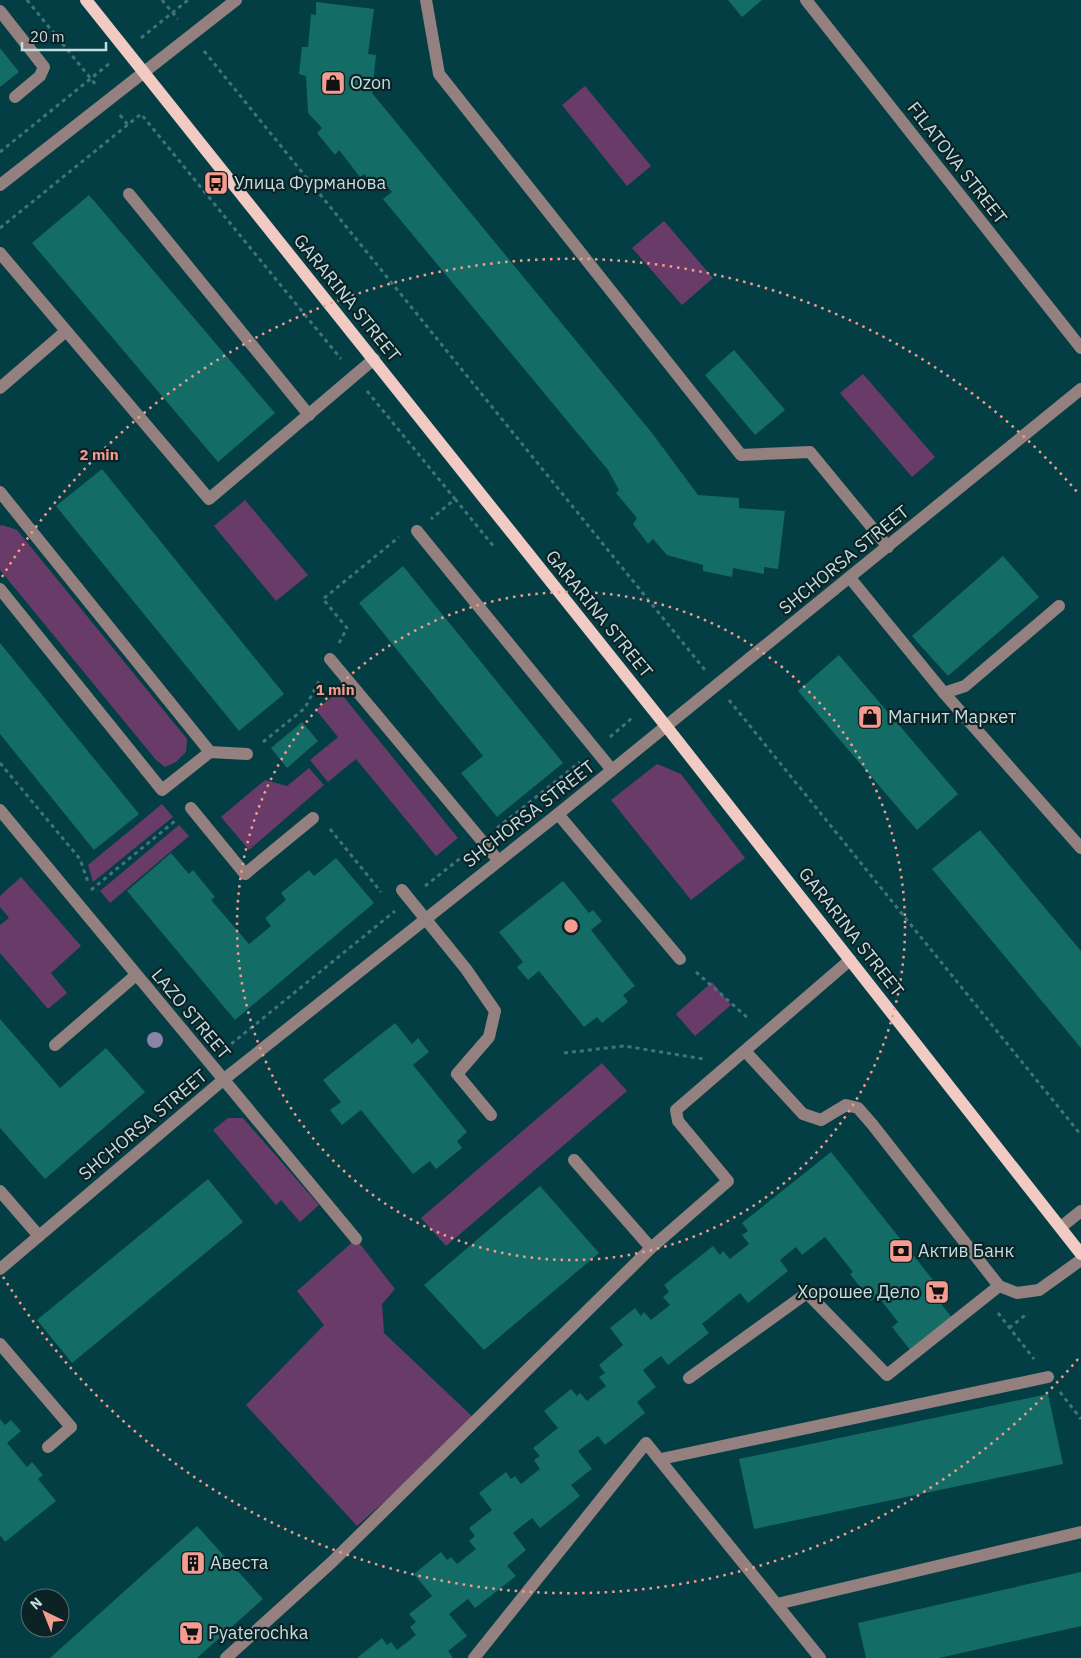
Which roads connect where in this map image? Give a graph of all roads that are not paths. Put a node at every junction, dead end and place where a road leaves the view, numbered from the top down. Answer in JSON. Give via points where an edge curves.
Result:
{"nodes":[{"id":1,"x":86,"y":0,"type":"edge"},
{"id":2,"x":236,"y":0,"type":"edge"},
{"id":3,"x":426,"y":0,"type":"edge"},
{"id":4,"x":806,"y":0,"type":"edge"},
{"id":5,"x":0,"y":11,"type":"edge"},
{"id":6,"x":145,"y":72,"type":"junction"},
{"id":7,"x":15,"y":97,"type":"dead end"},
{"id":8,"x":0,"y":185,"type":"edge"},
{"id":9,"x":129,"y":194,"type":"dead end"},
{"id":10,"x":0,"y":253,"type":"edge"},
{"id":11,"x":66,"y":331,"type":"junction"},
{"id":12,"x":1081,"y":348,"type":"edge"},
{"id":13,"x":374,"y":359,"type":"junction"},
{"id":14,"x":0,"y":388,"type":"edge"},
{"id":15,"x":1081,"y":389,"type":"edge"},
{"id":16,"x":309,"y":415,"type":"junction"},
{"id":17,"x":0,"y":492,"type":"edge"},
{"id":18,"x":417,"y":531,"type":"road end"},
{"id":19,"x":888,"y":547,"type":"junction"},
{"id":20,"x":850,"y":578,"type":"junction"},
{"id":21,"x":0,"y":589,"type":"edge"},
{"id":22,"x":1059,"y":606,"type":"dead end"},
{"id":23,"x":330,"y":660,"type":"road end"},
{"id":24,"x":944,"y":693,"type":"junction"},
{"id":25,"x":666,"y":726,"type":"junction"},
{"id":26,"x":210,"y":752,"type":"junction"},
{"id":27,"x":247,"y":754,"type":"road end"},
{"id":28,"x":612,"y":770,"type":"junction"},
{"id":29,"x":191,"y":808,"type":"dead end"},
{"id":30,"x":0,"y":810,"type":"edge"},
{"id":31,"x":558,"y":814,"type":"junction"},
{"id":32,"x":314,"y":818,"type":"dead end"},
{"id":33,"x":1081,"y":848,"type":"edge"},
{"id":34,"x":498,"y":860,"type":"junction"},
{"id":35,"x":406,"y":894,"type":"road end"},
{"id":36,"x":426,"y":918,"type":"junction"},
{"id":37,"x":680,"y":959,"type":"road end"},
{"id":38,"x":850,"y":960,"type":"junction"},
{"id":39,"x":136,"y":975,"type":"junction"},
{"id":40,"x":55,"y":1045,"type":"dead end"},
{"id":41,"x":745,"y":1051,"type":"junction"},
{"id":42,"x":223,"y":1080,"type":"junction"},
{"id":43,"x":491,"y":1115,"type":"dead end"},
{"id":44,"x":574,"y":1160,"type":"dead end"},
{"id":45,"x":0,"y":1191,"type":"edge"},
{"id":46,"x":1081,"y":1211,"type":"edge"},
{"id":47,"x":1061,"y":1227,"type":"junction"},
{"id":48,"x":39,"y":1236,"type":"junction"},
{"id":49,"x":356,"y":1239,"type":"dead end"},
{"id":50,"x":651,"y":1248,"type":"junction"},
{"id":51,"x":1081,"y":1254,"type":"edge"},
{"id":52,"x":1081,"y":1260,"type":"edge"},
{"id":53,"x":0,"y":1269,"type":"edge"},
{"id":54,"x":999,"y":1286,"type":"junction"},
{"id":55,"x":0,"y":1344,"type":"edge"},
{"id":56,"x":1048,"y":1376,"type":"dead end"},
{"id":57,"x":688,"y":1378,"type":"dead end"},
{"id":58,"x":48,"y":1447,"type":"dead end"},
{"id":59,"x":661,"y":1459,"type":"junction"},
{"id":60,"x":1081,"y":1532,"type":"edge"},
{"id":61,"x":777,"y":1604,"type":"junction"},
{"id":62,"x":226,"y":1658,"type":"edge"},
{"id":63,"x":474,"y":1658,"type":"edge"},
{"id":64,"x":820,"y":1658,"type":"edge"}],
"edges":[{"from":1,"to":6,"type":"main road","name":"GARARINA STREET"},
{"from":2,"to":6,"type":"street"},
{"from":3,"to":19,"type":"street","via":[[439,74],[741,455],[810,452]]},
{"from":4,"to":12,"type":"street","name":"FILATOVA STREET"},
{"from":5,"to":7,"type":"street","via":[[44,67],[40,76]]},
{"from":6,"to":8,"type":"street"},
{"from":6,"to":13,"type":"main road","name":"GARARINA STREET"},
{"from":9,"to":16,"type":"street"},
{"from":10,"to":11,"type":"street"},
{"from":11,"to":14,"type":"street"},
{"from":11,"to":16,"type":"street","via":[[209,499]]},
{"from":13,"to":16,"type":"street"},
{"from":13,"to":25,"type":"main road","name":"GARARINA STREET"},
{"from":15,"to":19,"type":"street","name":"SHCHORSA STREET"},
{"from":17,"to":26,"type":"street"},
{"from":18,"to":28,"type":"street"},
{"from":19,"to":20,"type":"street","name":"SHCHORSA STREET"},
{"from":20,"to":24,"type":"street"},
{"from":20,"to":25,"type":"street","name":"SHCHORSA STREET"},
{"from":21,"to":26,"type":"street","via":[[162,790]]},
{"from":22,"to":24,"type":"street","via":[[965,686]]},
{"from":23,"to":34,"type":"street"},
{"from":24,"to":33,"type":"street"},
{"from":25,"to":28,"type":"street","name":"SHCHORSA STREET"},
{"from":25,"to":38,"type":"main road","name":"GARARINA STREET"},
{"from":26,"to":27,"type":"street"},
{"from":28,"to":31,"type":"street","name":"SHCHORSA STREET"},
{"from":29,"to":32,"type":"street","via":[[245,874]]},
{"from":30,"to":39,"type":"street","name":"LAZO STREET"},
{"from":31,"to":34,"type":"street","name":"SHCHORSA STREET"},
{"from":31,"to":37,"type":"street"},
{"from":34,"to":36,"type":"street","name":"SHCHORSA STREET"},
{"from":35,"to":36,"type":"street"},
{"from":36,"to":42,"type":"street","name":"SHCHORSA STREET"},
{"from":36,"to":43,"type":"street","via":[[495,1011],[489,1037],[457,1074]]},
{"from":38,"to":41,"type":"street"},
{"from":38,"to":47,"type":"main road","name":"GARARINA STREET"},
{"from":39,"to":40,"type":"street"},
{"from":39,"to":42,"type":"street","name":"LAZO STREET"},
{"from":41,"to":50,"type":"street","via":[[676,1110],[678,1121],[728,1181]]},
{"from":41,"to":54,"type":"street","via":[[803,1114],[821,1120],[846,1105],[858,1108]]},
{"from":42,"to":48,"type":"street","name":"SHCHORSA STREET"},
{"from":42,"to":49,"type":"street","name":"LAZO STREET"},
{"from":44,"to":50,"type":"street"},
{"from":45,"to":48,"type":"street"},
{"from":46,"to":47,"type":"street"},
{"from":47,"to":51,"type":"main road","name":"GARARINA STREET"},
{"from":48,"to":53,"type":"street","name":"SHCHORSA STREET"},
{"from":50,"to":62,"type":"street","via":[[332,1562]]},
{"from":52,"to":54,"type":"street","via":[[1038,1290],[1017,1293]]},
{"from":54,"to":57,"type":"street","via":[[887,1374],[807,1293]]},
{"from":55,"to":58,"type":"street","via":[[71,1427]]},
{"from":56,"to":59,"type":"street"},
{"from":59,"to":61,"type":"street"},
{"from":59,"to":63,"type":"street","via":[[646,1443]]},
{"from":60,"to":61,"type":"street"},
{"from":61,"to":64,"type":"street"}]}
